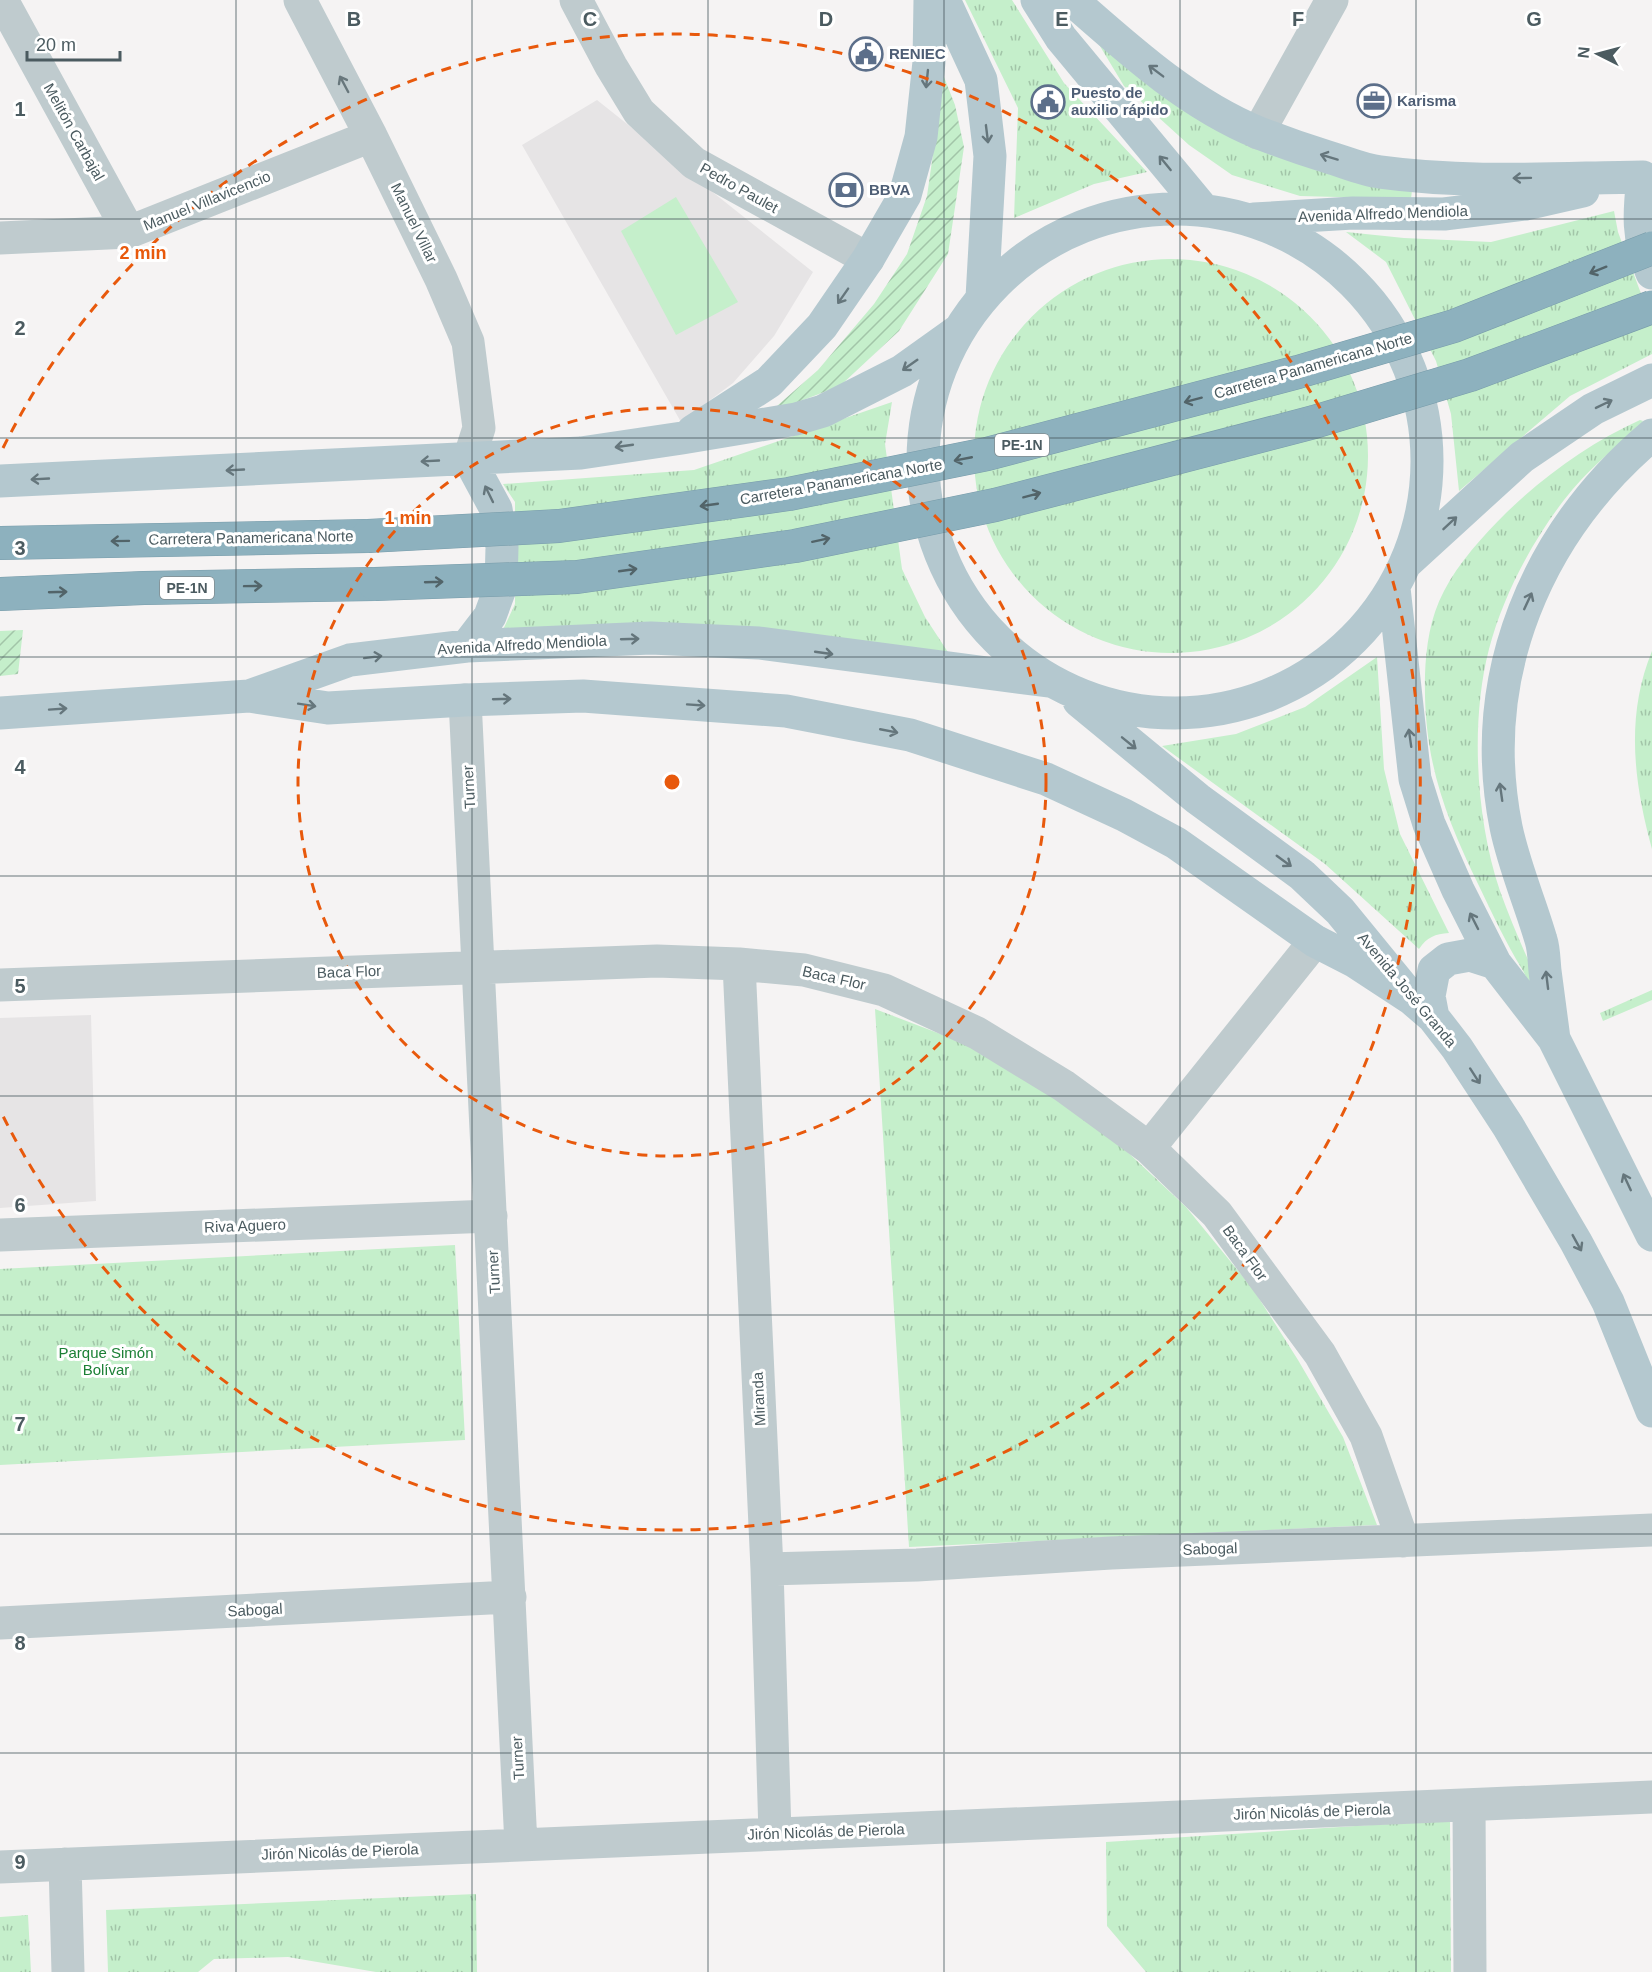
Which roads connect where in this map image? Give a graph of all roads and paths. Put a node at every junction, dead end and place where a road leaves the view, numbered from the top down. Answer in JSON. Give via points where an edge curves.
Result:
{"nodes":[{"id":1,"x":2,"y":0,"type":"edge"},
{"id":2,"x":300,"y":0,"type":"edge"},
{"id":3,"x":576,"y":0,"type":"edge"},
{"id":4,"x":930,"y":0,"type":"edge"},
{"id":5,"x":944,"y":0,"type":"edge"},
{"id":6,"x":1037,"y":0,"type":"edge"},
{"id":7,"x":1072,"y":0,"type":"edge"},
{"id":8,"x":1332,"y":0,"type":"edge"},
{"id":9,"x":1258,"y":133,"type":"junction"},
{"id":10,"x":371,"y":136,"type":"junction"},
{"id":11,"x":1648,"y":175,"type":"edge"},
{"id":12,"x":1202,"y":208,"type":"junction"},
{"id":13,"x":1254,"y":219,"type":"junction"},
{"id":14,"x":129,"y":232,"type":"junction"},
{"id":15,"x":0,"y":238,"type":"edge"},
{"id":16,"x":1652,"y":248,"type":"edge"},
{"id":17,"x":868,"y":259,"type":"junction"},
{"id":18,"x":1652,"y":273,"type":"edge"},
{"id":19,"x":982,"y":298,"type":"junction"},
{"id":20,"x":1652,"y":307,"type":"edge"},
{"id":21,"x":958,"y":331,"type":"junction"},
{"id":22,"x":1652,"y":380,"type":"edge"},
{"id":23,"x":1652,"y":435,"type":"edge"},
{"id":24,"x":682,"y":438,"type":"junction"},
{"id":25,"x":469,"y":459,"type":"junction"},
{"id":26,"x":0,"y":481,"type":"edge"},
{"id":27,"x":0,"y":543,"type":"edge"},
{"id":28,"x":1401,"y":575,"type":"junction"},
{"id":29,"x":0,"y":594,"type":"edge"},
{"id":30,"x":467,"y":646,"type":"junction"},
{"id":31,"x":1058,"y":687,"type":"junction"},
{"id":32,"x":249,"y":696,"type":"junction"},
{"id":33,"x":465,"y":700,"type":"junction"},
{"id":34,"x":0,"y":713,"type":"edge"},
{"id":35,"x":1315,"y":941,"type":"junction"},
{"id":36,"x":1496,"y":963,"type":"junction"},
{"id":37,"x":739,"y":964,"type":"junction"},
{"id":38,"x":479,"y":968,"type":"junction"},
{"id":39,"x":0,"y":985,"type":"edge"},
{"id":40,"x":1422,"y":1008,"type":"junction"},
{"id":41,"x":1554,"y":1039,"type":"junction"},
{"id":42,"x":1149,"y":1148,"type":"junction"},
{"id":43,"x":491,"y":1216,"type":"junction"},
{"id":44,"x":0,"y":1235,"type":"edge"},
{"id":45,"x":1652,"y":1235,"type":"edge"},
{"id":46,"x":1652,"y":1411,"type":"edge"},
{"id":47,"x":1652,"y":1530,"type":"edge"},
{"id":48,"x":1403,"y":1541,"type":"junction"},
{"id":49,"x":767,"y":1569,"type":"junction"},
{"id":50,"x":510,"y":1597,"type":"junction"},
{"id":51,"x":0,"y":1623,"type":"edge"},
{"id":52,"x":1652,"y":1797,"type":"edge"},
{"id":53,"x":1469,"y":1805,"type":"junction"},
{"id":54,"x":775,"y":1834,"type":"junction"},
{"id":55,"x":521,"y":1845,"type":"junction"},
{"id":56,"x":65,"y":1864,"type":"junction"},
{"id":57,"x":0,"y":1867,"type":"edge"},
{"id":58,"x":68,"y":1972,"type":"edge"},
{"id":59,"x":1470,"y":1972,"type":"edge"}],
"edges":[{"from":1,"to":14,"type":"street","name":"Melitón Carbajal"},
{"from":10,"to":2,"type":"street","name":"Manuel Villar","one_way":true},
{"from":3,"to":17,"type":"street","name":"Pedro Paulet","via":[[639,112],[694,163]]},
{"from":4,"to":17,"type":"main road","one_way":true,"via":[[929,62],[921,137],[905,195]]},
{"from":5,"to":19,"type":"main road","one_way":true,"via":[[981,81],[990,156]]},
{"from":12,"to":6,"type":"main road","one_way":true,"via":[[1061,38]]},
{"from":9,"to":7,"type":"main road","one_way":true,"via":[[1176,86]]},
{"from":8,"to":9,"type":"street"},
{"from":11,"to":9,"type":"main road","one_way":true,"via":[[1446,179],[1377,172]]},
{"from":10,"to":14,"type":"street","name":"Manuel Villavicencio"},
{"from":10,"to":25,"type":"street","name":"Manuel Villar","via":[[468,342],[479,428]]},
{"from":11,"to":13,"type":"main road","name":"Avenida Alfredo Mendiola","via":[[1526,204],[1444,214],[1353,213]]},
{"from":11,"to":18,"type":"main road","via":[[1639,217],[1645,257]]},
{"from":12,"to":13,"type":"main road"},
{"from":12,"to":19,"type":"main road","via":[[1120,213],[1044,244]]},
{"from":13,"to":28,"type":"main road","via":[[1328,258],[1385,320],[1420,396],[1427,481]]},
{"from":14,"to":15,"type":"street","name":"Manuel Villavicencio"},
{"from":16,"to":27,"type":"highway","name":"Carretera Panamericana Norte","number":"PE-1N","one_way":true,"bridge":true,"via":[[1454,326],[1298,372],[987,454],[789,494],[558,526],[368,536]]},
{"from":17,"to":24,"type":"main road","one_way":true,"via":[[822,326],[769,382]]},
{"from":19,"to":21,"type":"main road"},
{"from":29,"to":20,"type":"highway","number":"PE-1N","one_way":true,"bridge":true,"via":[[577,577],[795,546],[995,505],[1314,422],[1448,382]]},
{"from":21,"to":24,"type":"main road","one_way":true,"via":[[902,371],[823,411]]},
{"from":21,"to":31,"type":"main road","name":"Avenida José Granda","via":[[928,406],[924,486],[944,563],[986,631]]},
{"from":28,"to":22,"type":"main road","one_way":true,"via":[[1522,457],[1593,409]]},
{"from":41,"to":23,"type":"main road","one_way":true,"via":[[1542,942],[1506,827],[1499,774],[1498,727],[1506,668],[1522,615],[1551,553],[1584,503]]},
{"from":24,"to":25,"type":"main road","one_way":true,"via":[[581,453]]},
{"from":25,"to":26,"type":"main road","one_way":true},
{"from":30,"to":25,"type":"main road","one_way":true,"via":[[490,615],[501,586],[502,547],[496,509]]},
{"from":28,"to":31,"type":"main road","via":[[1380,612],[1339,655],[1271,697],[1193,716],[1117,706]]},
{"from":36,"to":28,"type":"main road","one_way":true,"via":[[1458,890],[1415,779]]},
{"from":30,"to":31,"type":"main road","name":"Avenida Alfredo Mendiola","one_way":true,"via":[[651,638],[759,643]]},
{"from":32,"to":30,"type":"main road","name":"Avenida Alfredo Mendiola","one_way":true,"via":[[350,660]]},
{"from":31,"to":40,"type":"main road","name":"Avenida José Granda","one_way":true,"via":[[1198,799],[1302,875],[1340,911]]},
{"from":32,"to":33,"type":"main road","one_way":true,"via":[[328,708]]},
{"from":34,"to":32,"type":"main road","name":"Avenida Alfredo Mendiola","one_way":true},
{"from":33,"to":35,"type":"main road","one_way":true,"via":[[583,696],[775,710],[910,735],[1046,779],[1124,815],[1176,843]]},
{"from":33,"to":38,"type":"street","name":"Turner"},
{"from":35,"to":40,"type":"main road","via":[[1354,961]]},
{"from":35,"to":42,"type":"street"},
{"from":36,"to":40,"type":"main road","via":[[1470,955],[1448,959],[1434,970],[1429,996]]},
{"from":36,"to":41,"type":"main road"},
{"from":37,"to":38,"type":"street","name":"Baca Flor","via":[[657,961]]},
{"from":37,"to":42,"type":"street","name":"Baca Flor","via":[[804,970],[884,990],[977,1033],[1064,1086]]},
{"from":37,"to":49,"type":"street","name":"Miranda"},
{"from":38,"to":39,"type":"street","name":"Baca Flor"},
{"from":38,"to":43,"type":"street","name":"Turner"},
{"from":40,"to":46,"type":"main road","name":"Avenida José Granda","one_way":true,"via":[[1457,1048],[1576,1242],[1608,1302]]},
{"from":45,"to":41,"type":"main road","one_way":true},
{"from":42,"to":48,"type":"street","name":"Baca Flor","via":[[1217,1214],[1320,1354],[1366,1436]]},
{"from":43,"to":44,"type":"street","name":"Riva Aguero"},
{"from":43,"to":50,"type":"street","name":"Turner"},
{"from":47,"to":48,"type":"street","name":"Sabogal"},
{"from":48,"to":49,"type":"street","name":"Sabogal"},
{"from":49,"to":54,"type":"street","name":"Miranda"},
{"from":50,"to":51,"type":"street","name":"Sabogal"},
{"from":50,"to":55,"type":"street","name":"Turner"},
{"from":52,"to":53,"type":"street","name":"Jirón Nicolás de Pierola"},
{"from":53,"to":54,"type":"street","name":"Jirón Nicolás de Pierola"},
{"from":53,"to":59,"type":"street"},
{"from":54,"to":55,"type":"street","name":"Jirón Nicolás de Pierola"},
{"from":55,"to":56,"type":"street","name":"Jirón Nicolás de Pierola"},
{"from":56,"to":57,"type":"street","name":"Jirón Nicolás de Pierola"},
{"from":56,"to":58,"type":"street"}]}
